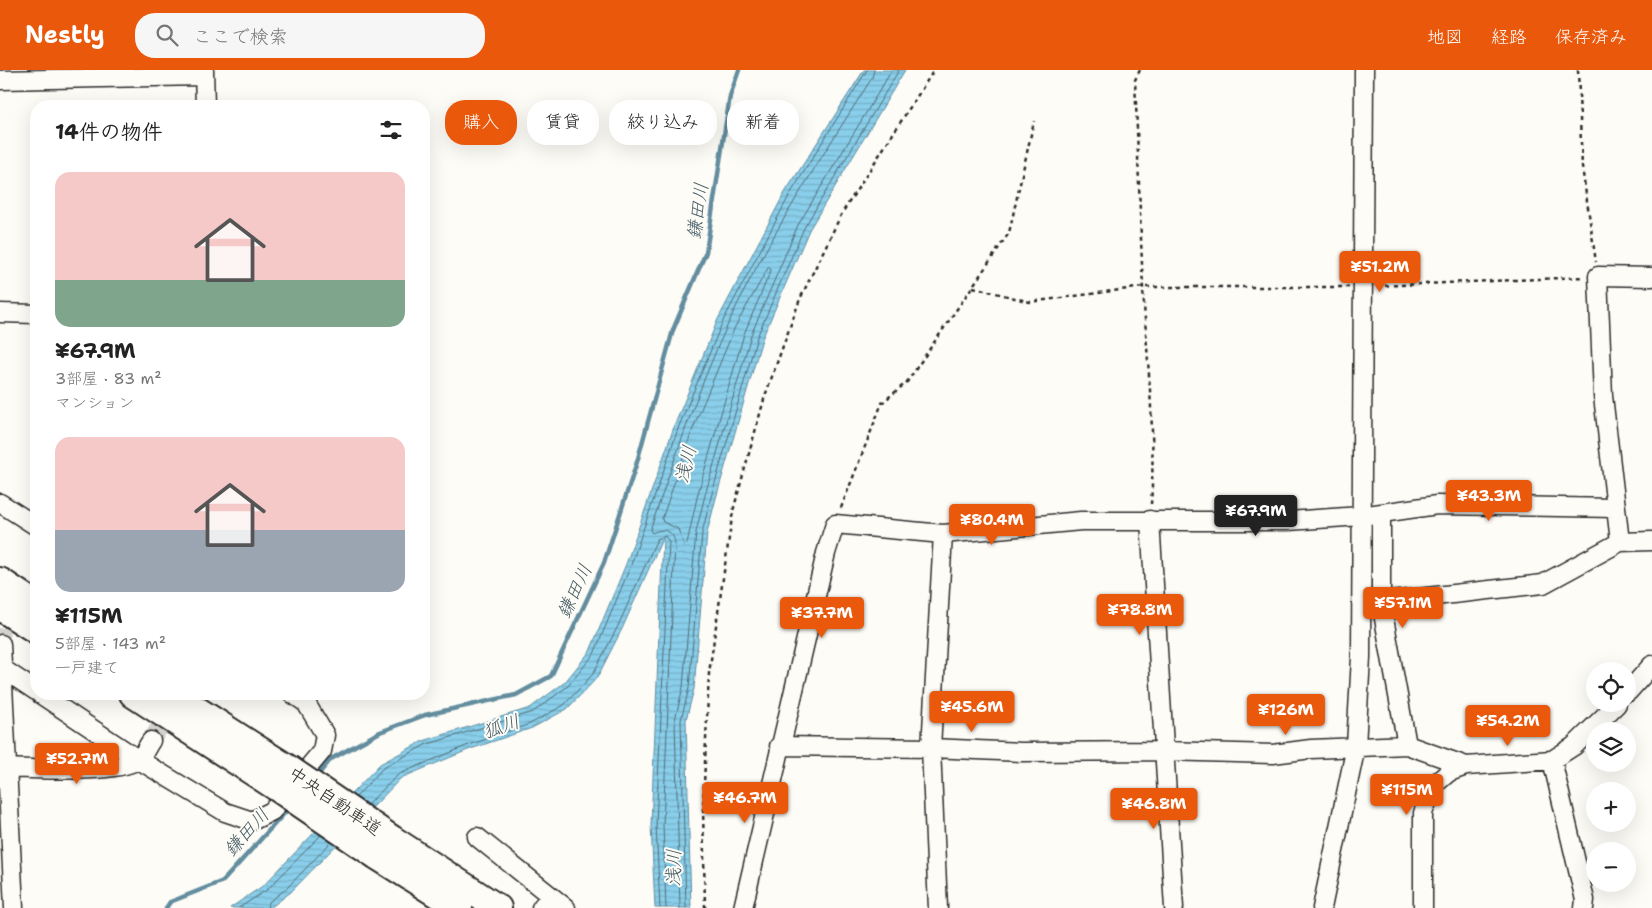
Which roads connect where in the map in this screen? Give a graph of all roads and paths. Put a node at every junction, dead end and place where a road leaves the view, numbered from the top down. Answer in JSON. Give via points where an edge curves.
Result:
{"nodes":[{"id":1,"x":934,"y":70,"type":"edge"},
{"id":2,"x":1140,"y":70,"type":"edge"},
{"id":3,"x":1364,"y":70,"type":"edge"},
{"id":4,"x":1578,"y":70,"type":"edge"},
{"id":5,"x":204,"y":73,"type":"edge"},
{"id":6,"x":0,"y":80,"type":"edge"},
{"id":7,"x":206,"y":100,"type":"edge"},
{"id":8,"x":1034,"y":121,"type":"dead end"},
{"id":9,"x":1598,"y":276,"type":"junction"},
{"id":10,"x":1652,"y":277,"type":"edge"},
{"id":11,"x":973,"y":287,"type":"junction"},
{"id":12,"x":1143,"y":287,"type":"junction"},
{"id":13,"x":1364,"y":287,"type":"junction"},
{"id":14,"x":0,"y":313,"type":"edge"},
{"id":15,"x":30,"y":314,"type":"edge"},
{"id":16,"x":0,"y":503,"type":"edge"},
{"id":17,"x":1615,"y":508,"type":"junction"},
{"id":18,"x":1381,"y":513,"type":"junction"},
{"id":19,"x":1361,"y":516,"type":"junction"},
{"id":20,"x":1150,"y":520,"type":"junction"},
{"id":21,"x":30,"y":522,"type":"edge"},
{"id":22,"x":835,"y":524,"type":"junction"},
{"id":23,"x":943,"y":534,"type":"junction"},
{"id":24,"x":1652,"y":541,"type":"edge"},
{"id":25,"x":1620,"y":542,"type":"junction"},
{"id":26,"x":0,"y":582,"type":"edge"},
{"id":27,"x":30,"y":601,"type":"edge"},
{"id":28,"x":1381,"y":602,"type":"junction"},
{"id":29,"x":0,"y":607,"type":"edge"},
{"id":30,"x":30,"y":626,"type":"edge"},
{"id":31,"x":1,"y":644,"type":"edge"},
{"id":32,"x":1652,"y":665,"type":"edge"},
{"id":33,"x":1,"y":668,"type":"edge"},
{"id":34,"x":1636,"y":683,"type":"edge"},
{"id":35,"x":30,"y":688,"type":"edge"},
{"id":36,"x":49,"y":700,"type":"edge"},
{"id":37,"x":144,"y":700,"type":"edge"},
{"id":38,"x":180,"y":700,"type":"edge"},
{"id":39,"x":302,"y":700,"type":"edge"},
{"id":40,"x":1609,"y":712,"type":"edge"},
{"id":41,"x":151,"y":741,"type":"tunnel mouth"},
{"id":42,"x":1407,"y":745,"type":"junction"},
{"id":43,"x":779,"y":746,"type":"junction"},
{"id":44,"x":1356,"y":746,"type":"junction"},
{"id":45,"x":931,"y":748,"type":"junction"},
{"id":46,"x":1164,"y":751,"type":"junction"},
{"id":47,"x":139,"y":760,"type":"junction"},
{"id":48,"x":1552,"y":760,"type":"junction"},
{"id":49,"x":1466,"y":766,"type":"junction"},
{"id":50,"x":4,"y":768,"type":"edge"},
{"id":51,"x":282,"y":778,"type":"junction"},
{"id":52,"x":477,"y":837,"type":"dead end"},
{"id":53,"x":384,"y":847,"type":"junction"},
{"id":54,"x":546,"y":902,"type":"edge"},
{"id":55,"x":14,"y":908,"type":"edge"},
{"id":56,"x":458,"y":908,"type":"edge"},
{"id":57,"x":498,"y":908,"type":"edge"},
{"id":58,"x":566,"y":908,"type":"edge"},
{"id":59,"x":705,"y":908,"type":"edge"},
{"id":60,"x":743,"y":908,"type":"edge"},
{"id":61,"x":938,"y":908,"type":"edge"},
{"id":62,"x":1174,"y":908,"type":"edge"},
{"id":63,"x":1322,"y":908,"type":"edge"},
{"id":64,"x":1423,"y":908,"type":"edge"},
{"id":65,"x":1584,"y":908,"type":"edge"}],
"edges":[{"from":1,"to":59,"type":"path","via":[[842,213],[800,299],[765,396],[733,510],[709,673],[703,807]]},
{"from":2,"to":12,"type":"path","via":[[1135,80]]},
{"from":3,"to":13,"type":"street"},
{"from":4,"to":9,"type":"path","via":[[1582,167]]},
{"from":5,"to":6,"type":"street"},
{"from":5,"to":7,"type":"street"},
{"from":8,"to":11,"type":"path","via":[[1009,233]]},
{"from":9,"to":10,"type":"street"},
{"from":9,"to":13,"type":"path"},
{"from":9,"to":17,"type":"street","via":[[1603,396]]},
{"from":11,"to":12,"type":"path","via":[[1030,302]]},
{"from":11,"to":22,"type":"path","via":[[907,382],[882,403]]},
{"from":12,"to":13,"type":"path"},
{"from":12,"to":20,"type":"path","via":[[1153,475]]},
{"from":13,"to":19,"type":"street"},
{"from":14,"to":15,"type":"street"},
{"from":16,"to":21,"type":"street"},
{"from":17,"to":18,"type":"street","via":[[1437,505]]},
{"from":17,"to":25,"type":"street"},
{"from":18,"to":19,"type":"street"},
{"from":18,"to":28,"type":"street"},
{"from":19,"to":20,"type":"street","via":[[1288,521]]},
{"from":19,"to":44,"type":"street","via":[[1361,657]]},
{"from":20,"to":23,"type":"street","via":[[1081,521]]},
{"from":20,"to":46,"type":"street"},
{"from":22,"to":23,"type":"street"},
{"from":22,"to":43,"type":"street"},
{"from":23,"to":45,"type":"street"},
{"from":24,"to":25,"type":"street"},
{"from":25,"to":28,"type":"street","via":[[1544,584]]},
{"from":26,"to":27,"type":"highway"},
{"from":28,"to":42,"type":"street"},
{"from":29,"to":30,"type":"highway"},
{"from":31,"to":33,"type":"street"},
{"from":32,"to":34,"type":"street"},
{"from":33,"to":35,"type":"street"},
{"from":33,"to":50,"type":"street"},
{"from":36,"to":47,"type":"street"},
{"from":37,"to":51,"type":"highway","name":"中央自動車道"},
{"from":38,"to":51,"type":"highway","name":"中央自動車道"},
{"from":39,"to":47,"type":"street","via":[[325,735],[322,751],[272,811],[252,821],[225,812]]},
{"from":40,"to":48,"type":"street","via":[[1574,746]]},
{"from":41,"to":47,"type":"street"},
{"from":42,"to":44,"type":"street"},
{"from":42,"to":49,"type":"street"},
{"from":43,"to":45,"type":"street"},
{"from":43,"to":60,"type":"street"},
{"from":44,"to":46,"type":"street","via":[[1273,754]]},
{"from":44,"to":63,"type":"street"},
{"from":45,"to":46,"type":"street","via":[[1022,752]]},
{"from":45,"to":61,"type":"street"},
{"from":46,"to":62,"type":"street"},
{"from":47,"to":50,"type":"street","via":[[94,769]]},
{"from":48,"to":49,"type":"street"},
{"from":48,"to":65,"type":"street","via":[[1585,900]]},
{"from":49,"to":64,"type":"street","via":[[1449,772],[1434,785],[1423,813]]},
{"from":50,"to":55,"type":"street"},
{"from":51,"to":53,"type":"highway","name":"中央自動車道","bridge":true},
{"from":52,"to":54,"type":"street"},
{"from":53,"to":56,"type":"highway","name":"中央自動車道"},
{"from":53,"to":57,"type":"highway","name":"中央自動車道"},
{"from":54,"to":58,"type":"street"}]}
